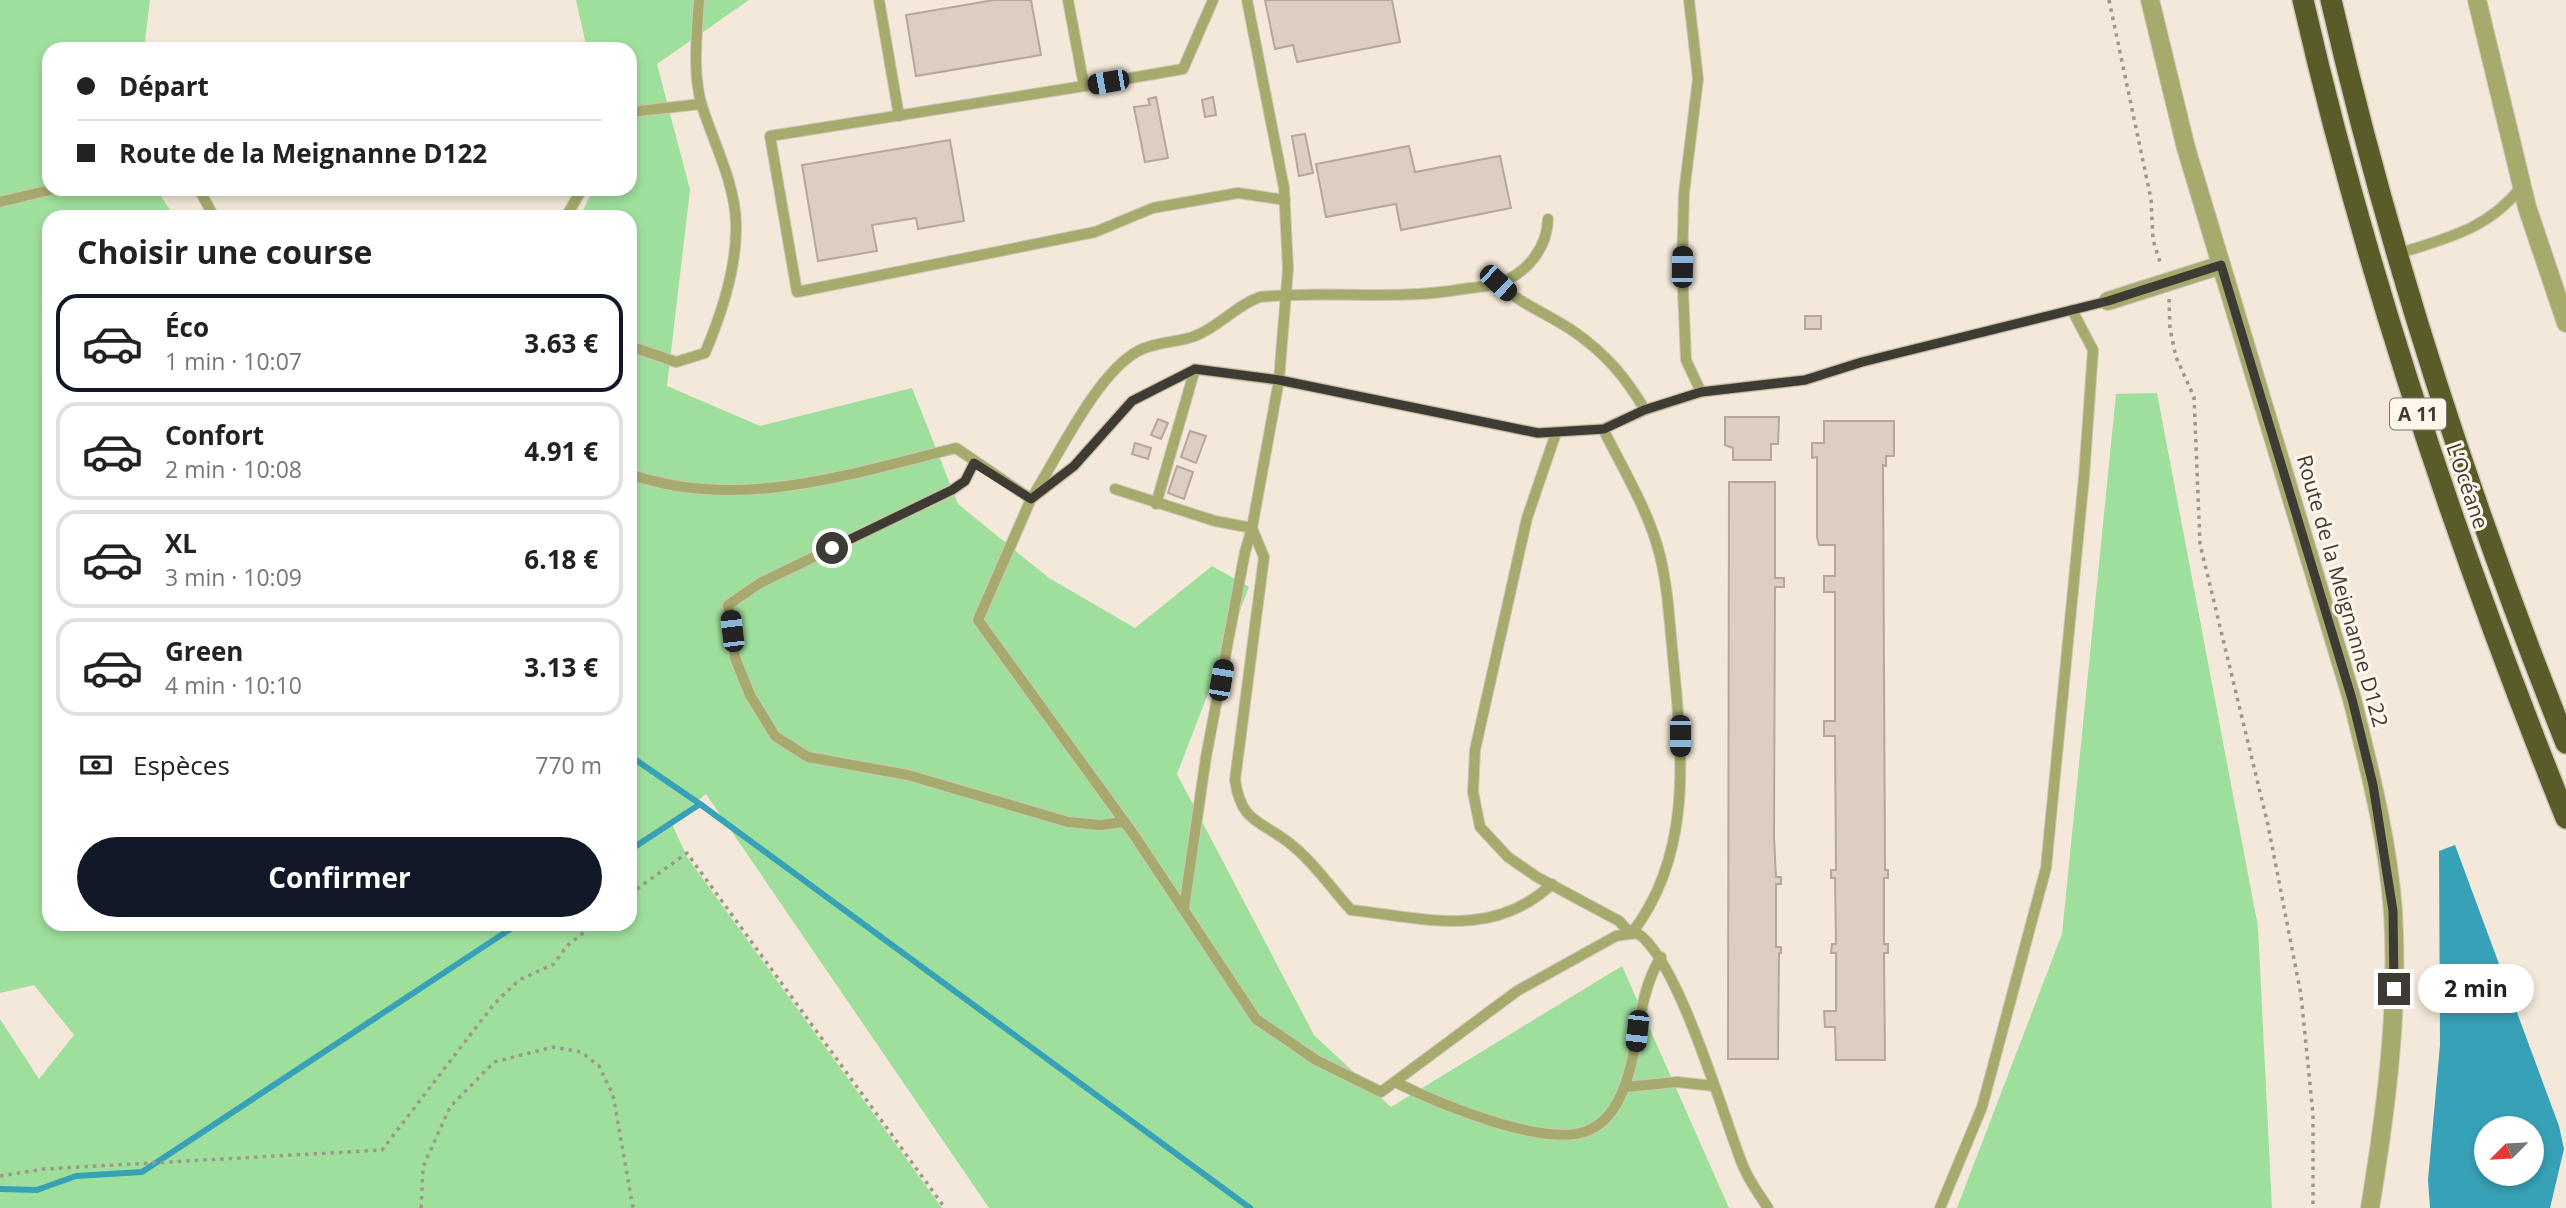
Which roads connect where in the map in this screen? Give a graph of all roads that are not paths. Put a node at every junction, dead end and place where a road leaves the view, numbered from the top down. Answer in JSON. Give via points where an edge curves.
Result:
{"nodes":[{"id":1,"x":699,"y":0,"type":"edge"},
{"id":2,"x":879,"y":0,"type":"edge"},
{"id":3,"x":1068,"y":0,"type":"edge"},
{"id":4,"x":1213,"y":0,"type":"edge"},
{"id":5,"x":1247,"y":0,"type":"edge"},
{"id":6,"x":1689,"y":0,"type":"edge"},
{"id":7,"x":2150,"y":0,"type":"edge"},
{"id":8,"x":2303,"y":0,"type":"edge"},
{"id":9,"x":2331,"y":0,"type":"edge"},
{"id":10,"x":2477,"y":0,"type":"edge"},
{"id":11,"x":1084,"y":86,"type":"junction"},
{"id":12,"x":701,"y":104,"type":"junction"},
{"id":13,"x":637,"y":112,"type":"edge"},
{"id":14,"x":899,"y":116,"type":"junction"},
{"id":15,"x":2522,"y":186,"type":"junction"},
{"id":16,"x":42,"y":192,"type":"edge"},
{"id":17,"x":1285,"y":200,"type":"junction"},
{"id":18,"x":0,"y":202,"type":"edge"},
{"id":19,"x":1548,"y":219,"type":"dead end"},
{"id":20,"x":2397,"y":254,"type":"junction"},
{"id":21,"x":2221,"y":265,"type":"junction"},
{"id":22,"x":1498,"y":283,"type":"junction"},
{"id":23,"x":1287,"y":297,"type":"junction"},
{"id":24,"x":2108,"y":301,"type":"joint"},
{"id":25,"x":2072,"y":310,"type":"junction"},
{"id":26,"x":2566,"y":323,"type":"edge"},
{"id":27,"x":637,"y":348,"type":"edge"},
{"id":28,"x":1195,"y":369,"type":"junction"},
{"id":29,"x":1279,"y":380,"type":"junction"},
{"id":30,"x":1701,"y":392,"type":"junction"},
{"id":31,"x":1644,"y":410,"type":"junction"},
{"id":32,"x":1604,"y":429,"type":"junction"},
{"id":33,"x":1556,"y":433,"type":"junction"},
{"id":34,"x":974,"y":463,"type":"junction"},
{"id":35,"x":637,"y":476,"type":"edge"},
{"id":36,"x":1115,"y":489,"type":"dead end"},
{"id":37,"x":1031,"y":499,"type":"junction"},
{"id":38,"x":1156,"y":504,"type":"junction"},
{"id":39,"x":1252,"y":528,"type":"junction"},
{"id":40,"x":2566,"y":743,"type":"edge"},
{"id":41,"x":2566,"y":818,"type":"edge"},
{"id":42,"x":1124,"y":822,"type":"junction"},
{"id":43,"x":1552,"y":884,"type":"junction"},
{"id":44,"x":1184,"y":908,"type":"junction"},
{"id":45,"x":1631,"y":934,"type":"junction"},
{"id":46,"x":1661,"y":957,"type":"junction"},
{"id":47,"x":1395,"y":1082,"type":"junction"},
{"id":48,"x":1714,"y":1086,"type":"junction"},
{"id":49,"x":1625,"y":1087,"type":"junction"},
{"id":50,"x":1768,"y":1208,"type":"edge"},
{"id":51,"x":1940,"y":1208,"type":"edge"},
{"id":52,"x":2370,"y":1208,"type":"edge"}],
"edges":[{"from":1,"to":12,"type":"lane","via":[[695,50]]},
{"from":2,"to":14,"type":"lane"},
{"from":3,"to":11,"type":"lane"},
{"from":4,"to":11,"type":"lane","via":[[1183,69]]},
{"from":5,"to":17,"type":"lane"},
{"from":6,"to":30,"type":"lane","via":[[1698,79],[1684,193],[1682,267],[1686,360]]},
{"from":7,"to":21,"type":"street","name":"Route de la Meignanne D122","via":[[2186,148]]},
{"from":8,"to":41,"type":"highway","name":"L’Océane","number":"A 11","via":[[2367,248],[2431,455],[2483,606]]},
{"from":9,"to":20,"type":"highway","name":"L’Océane","number":"A 11"},
{"from":10,"to":15,"type":"street"},
{"from":11,"to":14,"type":"lane"},
{"from":12,"to":13,"type":"lane"},
{"from":12,"to":27,"type":"lane","via":[[724,166],[736,223],[718,322],[705,353],[676,362]]},
{"from":14,"to":17,"type":"lane","via":[[770,136],[797,292],[1095,232],[1153,208],[1238,193]]},
{"from":15,"to":20,"type":"lane","via":[[2505,207],[2467,231]]},
{"from":15,"to":26,"type":"street"},
{"from":16,"to":18,"type":"lane"},
{"from":17,"to":23,"type":"lane"},
{"from":19,"to":22,"type":"lane","via":[[1538,254]]},
{"from":20,"to":40,"type":"highway","name":"L’Océane","number":"A 11","via":[[2481,515]]},
{"from":21,"to":24,"type":"street"},
{"from":21,"to":52,"type":"street","name":"Route de la Meignanne D122","via":[[2352,699],[2373,785],[2393,911],[2395,1015]]},
{"from":22,"to":23,"type":"lane","via":[[1440,293]]},
{"from":22,"to":31,"type":"lane","via":[[1610,360]]},
{"from":23,"to":29,"type":"lane"},
{"from":23,"to":37,"type":"lane","via":[[1250,300],[1194,337],[1161,342],[1128,357],[1099,388]]},
{"from":24,"to":25,"type":"lane"},
{"from":25,"to":30,"type":"lane","via":[[1805,380]]},
{"from":25,"to":51,"type":"lane","via":[[2093,350],[2046,869],[1982,1107]]},
{"from":28,"to":29,"type":"lane"},
{"from":28,"to":37,"type":"lane","via":[[1132,401],[1074,466]]},
{"from":28,"to":38,"type":"lane"},
{"from":29,"to":33,"type":"lane"},
{"from":29,"to":39,"type":"lane"},
{"from":30,"to":31,"type":"lane"},
{"from":31,"to":32,"type":"lane"},
{"from":32,"to":33,"type":"lane"},
{"from":32,"to":45,"type":"lane","via":[[1657,546],[1680,736],[1680,811],[1672,856],[1645,916]]},
{"from":33,"to":43,"type":"lane","via":[[1527,519],[1475,750],[1473,792],[1480,827],[1508,857]]},
{"from":34,"to":35,"type":"lane","via":[[956,448],[757,490],[725,491]]},
{"from":34,"to":37,"type":"lane"},
{"from":34,"to":42,"type":"lane","via":[[965,481],[952,490],[760,583],[728,605],[735,658],[750,695],[775,736],[808,757],[908,775],[1068,822]]},
{"from":36,"to":38,"type":"lane"},
{"from":37,"to":42,"type":"lane","via":[[978,620]]},
{"from":38,"to":39,"type":"lane"},
{"from":39,"to":43,"type":"lane","via":[[1264,557],[1235,780],[1239,799],[1253,822],[1289,842],[1351,910],[1455,922],[1484,920],[1527,905]]},
{"from":39,"to":44,"type":"lane","via":[[1206,757]]},
{"from":42,"to":44,"type":"lane"},
{"from":43,"to":45,"type":"lane","via":[[1619,920]]},
{"from":44,"to":47,"type":"lane","via":[[1256,1019],[1316,1060],[1381,1092]]},
{"from":45,"to":46,"type":"lane","via":[[1649,940]]},
{"from":45,"to":47,"type":"lane","via":[[1616,936],[1517,991]]},
{"from":46,"to":48,"type":"lane"},
{"from":46,"to":49,"type":"lane","via":[[1648,978]]},
{"from":47,"to":49,"type":"lane","via":[[1433,1101],[1549,1136],[1585,1132],[1610,1116]]},
{"from":48,"to":49,"type":"lane","via":[[1677,1082]]},
{"from":48,"to":50,"type":"lane","via":[[1744,1169]]}]}
